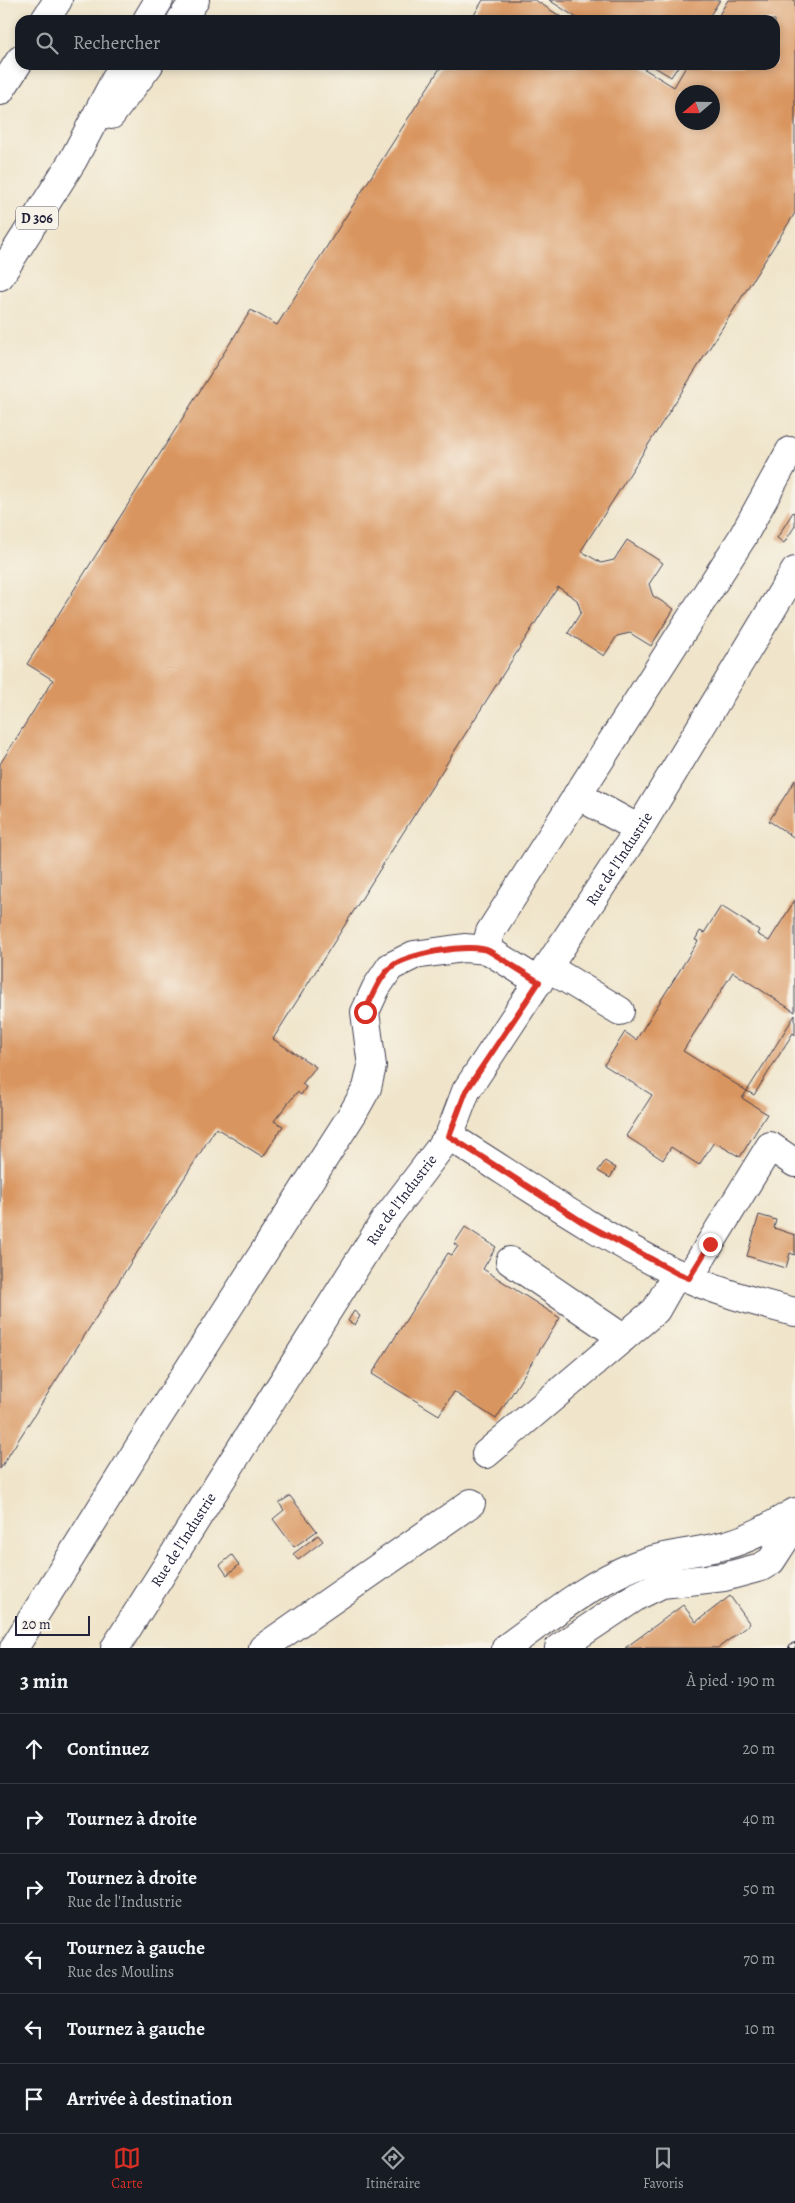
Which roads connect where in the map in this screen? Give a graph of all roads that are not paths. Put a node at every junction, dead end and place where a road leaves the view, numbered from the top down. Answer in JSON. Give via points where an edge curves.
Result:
{"nodes":[{"id":1,"x":58,"y":0,"type":"edge"},
{"id":2,"x":158,"y":0,"type":"edge"},
{"id":3,"x":195,"y":0,"type":"edge"},
{"id":4,"x":48,"y":15,"type":"edge"},
{"id":5,"x":150,"y":15,"type":"edge"},
{"id":6,"x":184,"y":15,"type":"edge"},
{"id":7,"x":15,"y":68,"type":"edge"},
{"id":8,"x":120,"y":70,"type":"edge"},
{"id":9,"x":145,"y":70,"type":"edge"},
{"id":10,"x":0,"y":91,"type":"edge"},
{"id":11,"x":74,"y":160,"type":"junction"},
{"id":12,"x":0,"y":276,"type":"edge"},
{"id":13,"x":793,"y":450,"type":"edge"},
{"id":14,"x":795,"y":571,"type":"edge"},
{"id":15,"x":577,"y":795,"type":"junction"},
{"id":16,"x":639,"y":829,"type":"junction"},
{"id":17,"x":488,"y":950,"type":"junction"},
{"id":18,"x":543,"y":974,"type":"junction"},
{"id":19,"x":620,"y":1011,"type":"dead end"},
{"id":20,"x":449,"y":1136,"type":"junction"},
{"id":21,"x":795,"y":1163,"type":"edge"},
{"id":22,"x":510,"y":1261,"type":"dead end"},
{"id":23,"x":683,"y":1275,"type":"junction"},
{"id":24,"x":795,"y":1312,"type":"edge"},
{"id":25,"x":623,"y":1338,"type":"junction"},
{"id":26,"x":486,"y":1454,"type":"dead end"},
{"id":27,"x":471,"y":1503,"type":"dead end"},
{"id":28,"x":795,"y":1512,"type":"edge"},
{"id":29,"x":795,"y":1524,"type":"edge"},
{"id":30,"x":14,"y":1648,"type":"edge"},
{"id":31,"x":115,"y":1648,"type":"edge"},
{"id":32,"x":263,"y":1648,"type":"edge"},
{"id":33,"x":506,"y":1648,"type":"edge"},
{"id":34,"x":559,"y":1648,"type":"edge"}],
"edges":[{"from":1,"to":4,"type":"street"},
{"from":2,"to":5,"type":"street"},
{"from":3,"to":6,"type":"street"},
{"from":7,"to":10,"type":"street"},
{"from":8,"to":11,"type":"street","number":"D 306"},
{"from":9,"to":11,"type":"street","number":"D 306"},
{"from":11,"to":12,"type":"street","number":"D 306"},
{"from":13,"to":15,"type":"street","via":[[742,538]]},
{"from":14,"to":16,"type":"street","name":"Rue de l'Industrie"},
{"from":15,"to":16,"type":"street"},
{"from":15,"to":17,"type":"street","via":[[490,932]]},
{"from":16,"to":18,"type":"street","name":"Rue de l'Industrie"},
{"from":17,"to":18,"type":"street","via":[[495,957]]},
{"from":17,"to":30,"type":"street","via":[[464,948],[414,954],[390,967],[365,1012],[372,1066],[367,1088]]},
{"from":18,"to":19,"type":"street"},
{"from":18,"to":20,"type":"street","name":"Rue de l'Industrie","via":[[466,1091]]},
{"from":20,"to":23,"type":"street","via":[[584,1223]]},
{"from":20,"to":31,"type":"street","name":"Rue de l'Industrie","via":[[386,1220]]},
{"from":21,"to":23,"type":"street","via":[[770,1146]]},
{"from":22,"to":25,"type":"street"},
{"from":23,"to":24,"type":"street","via":[[739,1297]]},
{"from":23,"to":25,"type":"street","via":[[656,1310]]},
{"from":25,"to":26,"type":"street"},
{"from":27,"to":32,"type":"street"},
{"from":28,"to":33,"type":"street","via":[[759,1534],[727,1545],[633,1566],[588,1590]]},
{"from":29,"to":34,"type":"street","via":[[772,1561],[761,1567],[724,1577],[662,1584],[637,1596]]}]}
